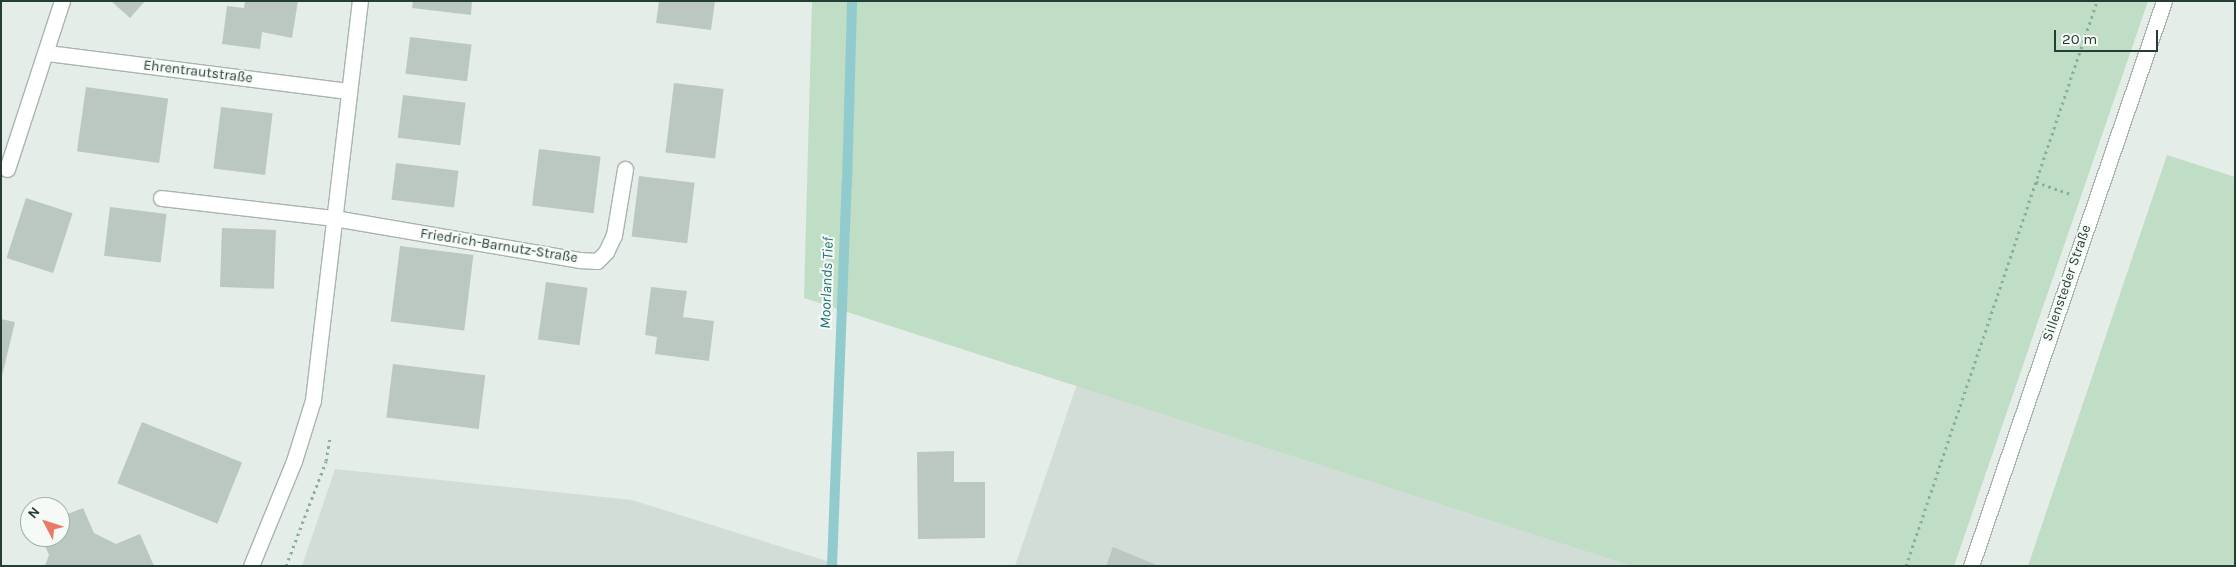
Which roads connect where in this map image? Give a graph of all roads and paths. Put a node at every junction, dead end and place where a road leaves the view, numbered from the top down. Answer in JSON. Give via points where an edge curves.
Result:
{"nodes":[{"id":1,"x":62,"y":1,"type":"edge"},
{"id":2,"x":360,"y":1,"type":"edge"},
{"id":3,"x":2097,"y":1,"type":"edge"},
{"id":4,"x":2164,"y":1,"type":"edge"},
{"id":5,"x":47,"y":53,"type":"junction"},
{"id":6,"x":349,"y":92,"type":"junction"},
{"id":7,"x":7,"y":168,"type":"dead end"},
{"id":8,"x":625,"y":169,"type":"dead end"},
{"id":9,"x":2036,"y":182,"type":"junction"},
{"id":10,"x":161,"y":198,"type":"dead end"},
{"id":11,"x":2095,"y":202,"type":"junction"},
{"id":12,"x":334,"y":218,"type":"junction"},
{"id":13,"x":251,"y":566,"type":"edge"},
{"id":14,"x":1906,"y":566,"type":"edge"},
{"id":15,"x":1971,"y":566,"type":"edge"}],
"edges":[{"from":1,"to":5,"type":"street"},
{"from":2,"to":6,"type":"street"},
{"from":3,"to":9,"type":"path"},
{"from":4,"to":11,"type":"street","name":"Sillensteder Straße"},
{"from":5,"to":6,"type":"street","name":"Ehrentrautstraße"},
{"from":5,"to":7,"type":"street"},
{"from":6,"to":12,"type":"street"},
{"from":8,"to":12,"type":"street","name":"Friedrich-Barnutz-Straße","via":[[614,235],[598,261]]},
{"from":9,"to":11,"type":"path"},
{"from":9,"to":14,"type":"path"},
{"from":10,"to":12,"type":"street"},
{"from":11,"to":15,"type":"street","name":"Sillensteder Straße"},
{"from":12,"to":13,"type":"street","via":[[313,400],[294,461]]}]}
